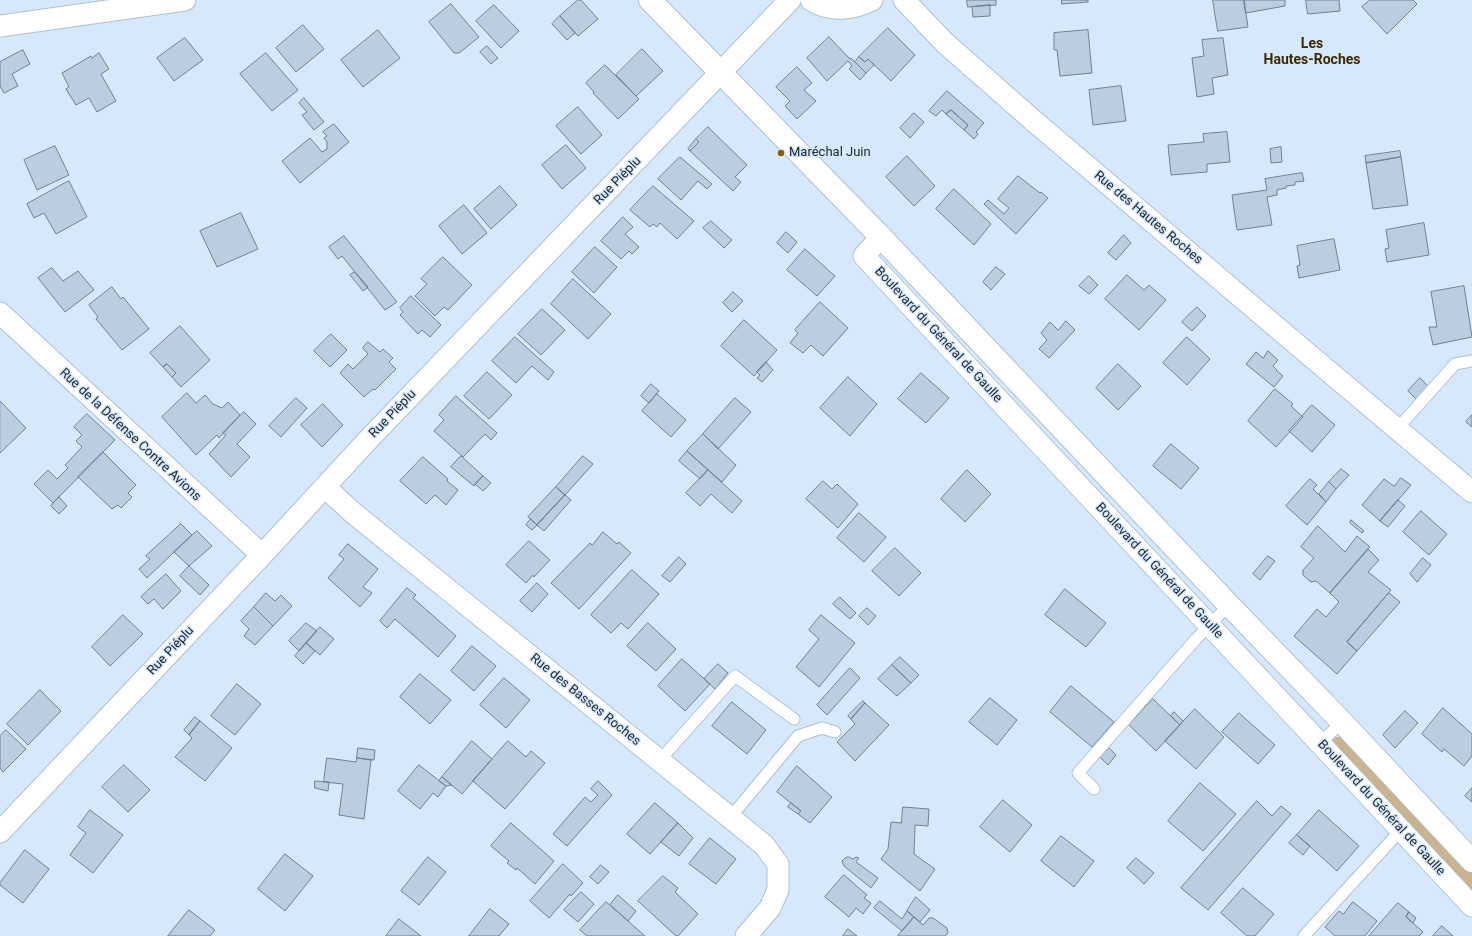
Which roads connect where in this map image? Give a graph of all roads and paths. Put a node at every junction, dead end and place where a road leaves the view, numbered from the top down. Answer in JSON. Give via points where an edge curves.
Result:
{"nodes":[{"id":1,"x":185,"y":0,"type":"edge"},
{"id":2,"x":650,"y":0,"type":"edge"},
{"id":3,"x":790,"y":0,"type":"edge"},
{"id":4,"x":812,"y":0,"type":"edge"},
{"id":5,"x":872,"y":0,"type":"edge"},
{"id":6,"x":904,"y":0,"type":"edge"},
{"id":7,"x":0,"y":26,"type":"edge"},
{"id":8,"x":721,"y":72,"type":"junction"},
{"id":9,"x":881,"y":237,"type":"junction"},
{"id":10,"x":0,"y":313,"type":"edge"},
{"id":11,"x":1472,"y":361,"type":"edge"},
{"id":12,"x":1398,"y":429,"type":"junction"},
{"id":13,"x":1065,"y":430,"type":"junction"},
{"id":14,"x":1045,"y":449,"type":"junction"},
{"id":15,"x":325,"y":487,"type":"junction"},
{"id":16,"x":1472,"y":492,"type":"edge"},
{"id":17,"x":262,"y":555,"type":"junction"},
{"id":18,"x":1229,"y":605,"type":"junction"},
{"id":19,"x":1210,"y":626,"type":"junction"},
{"id":20,"x":794,"y":719,"type":"dead end"},
{"id":21,"x":1342,"y":722,"type":"junction"},
{"id":22,"x":835,"y":732,"type":"dead end"},
{"id":23,"x":1320,"y":742,"type":"junction"},
{"id":24,"x":660,"y":761,"type":"junction"},
{"id":25,"x":1094,"y":789,"type":"dead end"},
{"id":26,"x":730,"y":818,"type":"junction"},
{"id":27,"x":1401,"y":830,"type":"junction"},
{"id":28,"x":0,"y":832,"type":"edge"},
{"id":29,"x":1472,"y":861,"type":"edge"},
{"id":30,"x":1472,"y":906,"type":"edge"},
{"id":31,"x":746,"y":936,"type":"edge"},
{"id":32,"x":1304,"y":936,"type":"edge"}],
"edges":[{"from":1,"to":7,"type":"street"},
{"from":2,"to":8,"type":"street","name":"Boulevard du Général de Gaulle"},
{"from":3,"to":8,"type":"street","name":"Rue Piéplu"},
{"from":4,"to":5,"type":"street","via":[[829,7],[846,9]]},
{"from":6,"to":12,"type":"street","name":"Rue des Hautes Roches","via":[[945,43],[1035,122]]},
{"from":8,"to":9,"type":"street","name":"Boulevard du Général de Gaulle"},
{"from":8,"to":15,"type":"street","name":"Rue Piéplu"},
{"from":9,"to":13,"type":"street","name":"Boulevard du Général de Gaulle"},
{"from":9,"to":14,"type":"street","name":"Boulevard du Général de Gaulle","via":[[864,256]]},
{"from":10,"to":17,"type":"street","name":"Rue de la Défense Contre Avions"},
{"from":11,"to":12,"type":"lane","via":[[1455,364]]},
{"from":12,"to":16,"type":"street","name":"Rue des Hautes Roches"},
{"from":13,"to":14,"type":"lane"},
{"from":13,"to":18,"type":"street","name":"Boulevard du Général de Gaulle"},
{"from":14,"to":19,"type":"street","name":"Boulevard du Général de Gaulle"},
{"from":15,"to":17,"type":"street","name":"Rue Piéplu"},
{"from":15,"to":24,"type":"street","name":"Rue des Basses Roches","via":[[352,512]]},
{"from":17,"to":28,"type":"street","name":"Rue Piéplu"},
{"from":18,"to":19,"type":"lane"},
{"from":18,"to":21,"type":"street","name":"Boulevard du Général de Gaulle"},
{"from":19,"to":23,"type":"street","name":"Boulevard du Général de Gaulle"},
{"from":19,"to":25,"type":"lane","via":[[1078,773]]},
{"from":20,"to":24,"type":"lane","via":[[735,676]]},
{"from":21,"to":23,"type":"lane"},
{"from":21,"to":29,"type":"street","name":"Boulevard du Général de Gaulle"},
{"from":22,"to":26,"type":"lane","via":[[822,728],[798,736]]},
{"from":23,"to":27,"type":"street","name":"Boulevard du Général de Gaulle"},
{"from":24,"to":26,"type":"street","name":"Rue des Basses Roches"},
{"from":26,"to":31,"type":"street","name":"Rue des Basses Roches","via":[[764,845],[778,864],[778,890],[770,908]]},
{"from":27,"to":30,"type":"street","name":"Boulevard du Général de Gaulle"},
{"from":27,"to":32,"type":"lane"}]}
